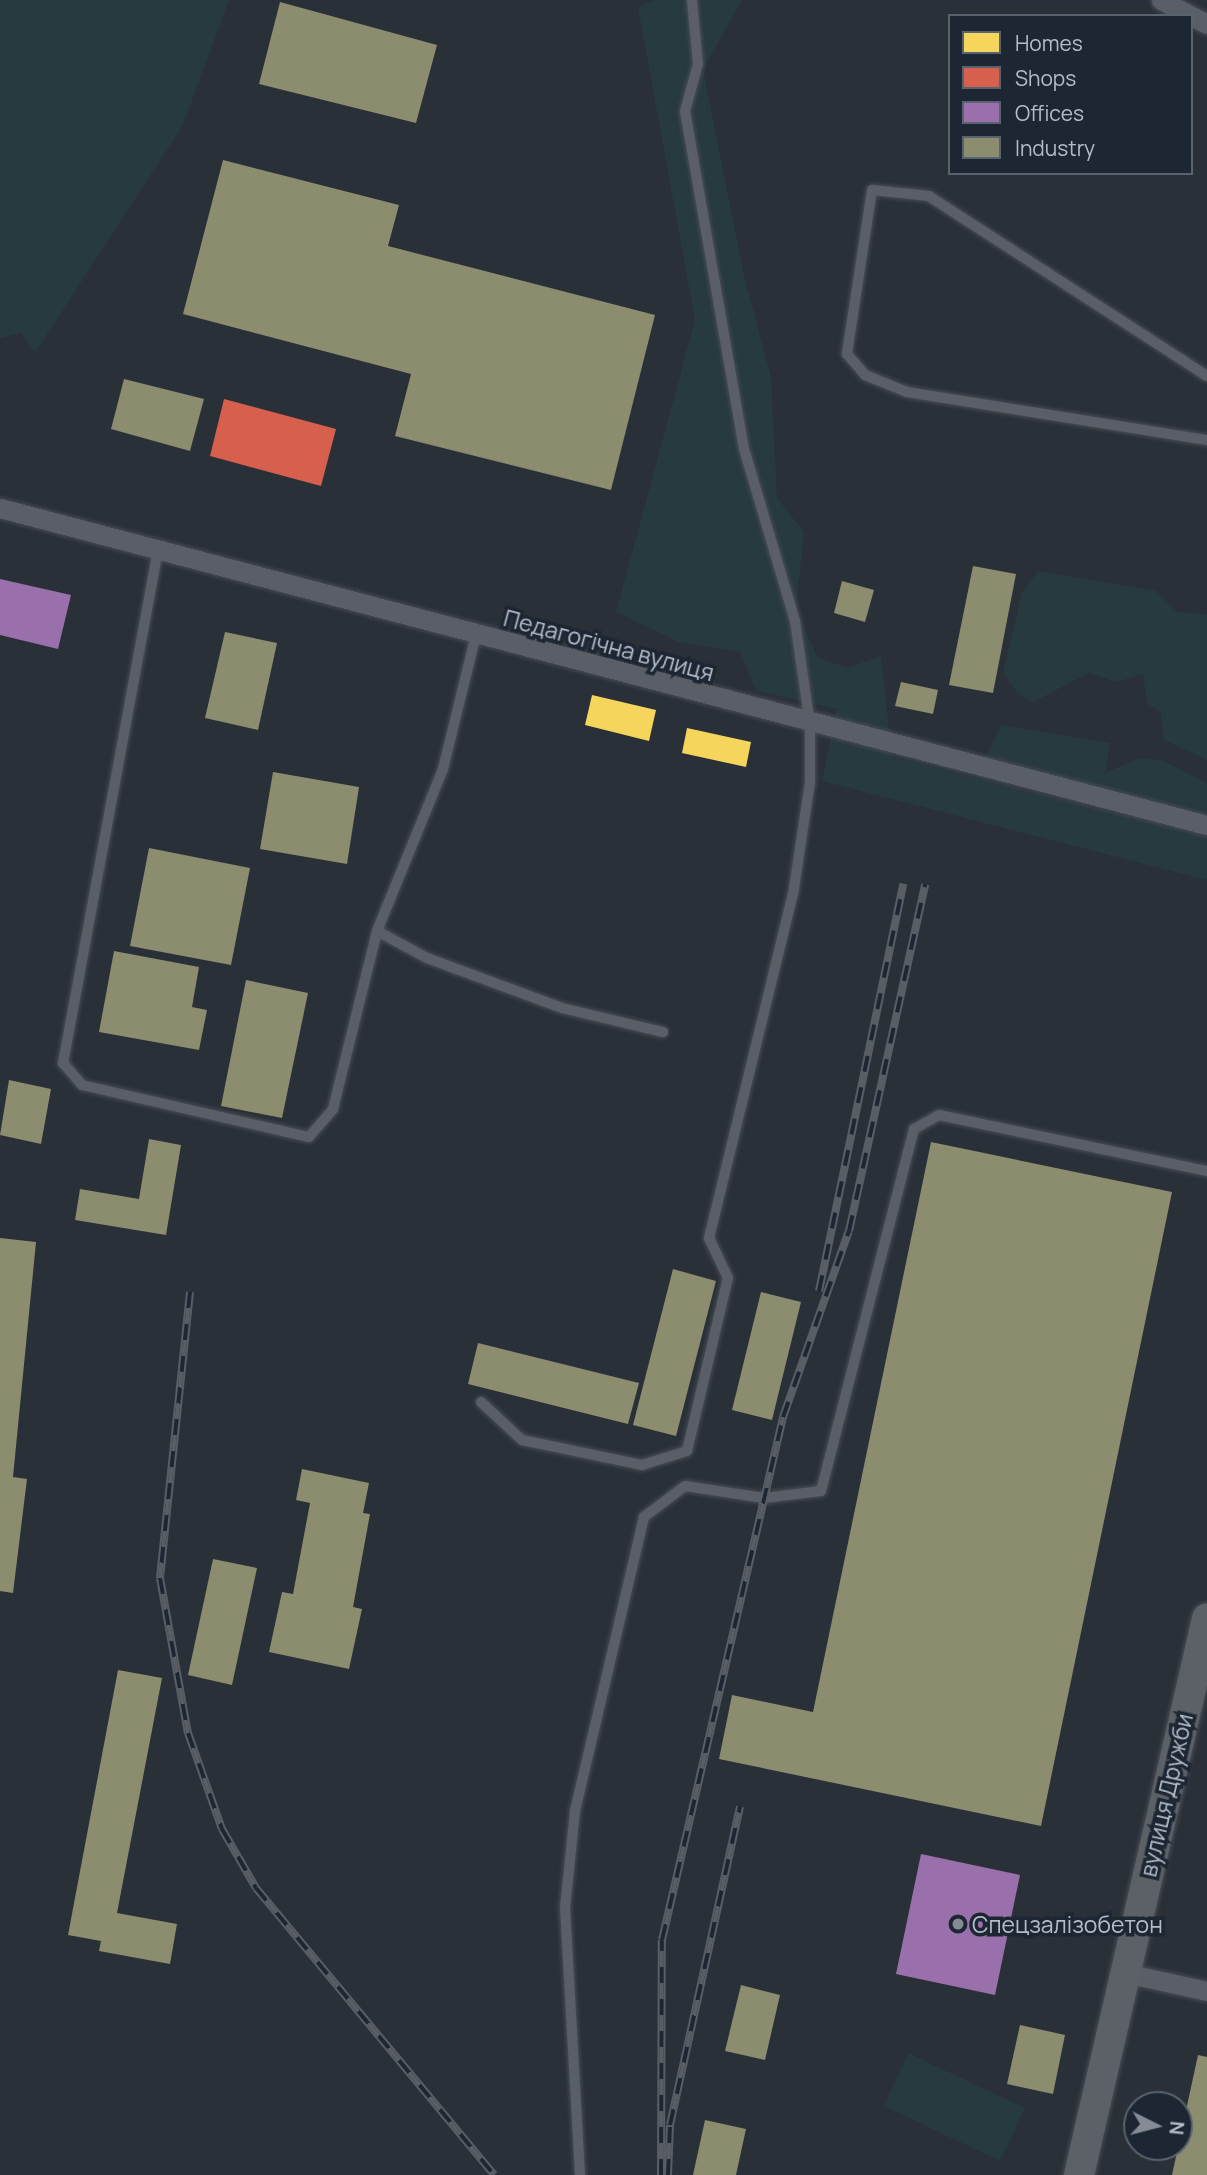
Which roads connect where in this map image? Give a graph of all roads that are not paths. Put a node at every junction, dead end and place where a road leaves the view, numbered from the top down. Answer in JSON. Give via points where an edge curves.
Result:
{"nodes":[{"id":1,"x":692,"y":0,"type":"edge"},
{"id":2,"x":1161,"y":0,"type":"edge"},
{"id":3,"x":1188,"y":14,"type":"edge"},
{"id":4,"x":1207,"y":376,"type":"edge"},
{"id":5,"x":1207,"y":440,"type":"edge"},
{"id":6,"x":0,"y":508,"type":"edge"},
{"id":7,"x":158,"y":550,"type":"junction"},
{"id":8,"x":476,"y":635,"type":"junction"},
{"id":9,"x":810,"y":724,"type":"junction"},
{"id":10,"x":1207,"y":825,"type":"edge"},
{"id":11,"x":377,"y":931,"type":"junction"},
{"id":12,"x":663,"y":1032,"type":"dead end"},
{"id":13,"x":1207,"y":1171,"type":"edge"},
{"id":14,"x":481,"y":1402,"type":"dead end"},
{"id":15,"x":1207,"y":1619,"type":"edge"},
{"id":16,"x":1203,"y":1657,"type":"edge"},
{"id":17,"x":1125,"y":1973,"type":"junction"},
{"id":18,"x":1207,"y":1991,"type":"edge"},
{"id":19,"x":580,"y":2175,"type":"edge"},
{"id":20,"x":1079,"y":2175,"type":"edge"}],
"edges":[{"from":1,"to":9,"type":"lane","via":[[698,64],[685,111],[744,449],[795,621]]},
{"from":2,"to":3,"type":"street"},
{"from":4,"to":5,"type":"lane","via":[[929,196],[872,190],[847,354],[866,376],[907,392]]},
{"from":6,"to":7,"type":"street","name":"Педагогічна вулиця"},
{"from":7,"to":8,"type":"street","name":"Педагогічна вулиця"},
{"from":7,"to":11,"type":"lane","via":[[63,1063],[82,1084],[309,1137],[333,1109]]},
{"from":8,"to":9,"type":"street","name":"Педагогічна вулиця"},
{"from":8,"to":11,"type":"lane","via":[[443,769]]},
{"from":9,"to":10,"type":"street","name":"Педагогічна вулиця"},
{"from":9,"to":14,"type":"lane","via":[[810,782],[794,888],[709,1237],[728,1278],[687,1451],[642,1465],[522,1440]]},
{"from":11,"to":12,"type":"lane","via":[[427,958],[562,1008]]},
{"from":13,"to":19,"type":"lane","via":[[939,1115],[914,1129],[821,1491],[764,1498],[685,1486],[644,1517],[575,1811],[565,1908]]},
{"from":15,"to":16,"type":"main road","name":"вулиця Дружби"},
{"from":16,"to":17,"type":"main road","name":"вулиця Дружби"},
{"from":17,"to":18,"type":"street"},
{"from":17,"to":20,"type":"main road","name":"вулиця Дружби"}]}
